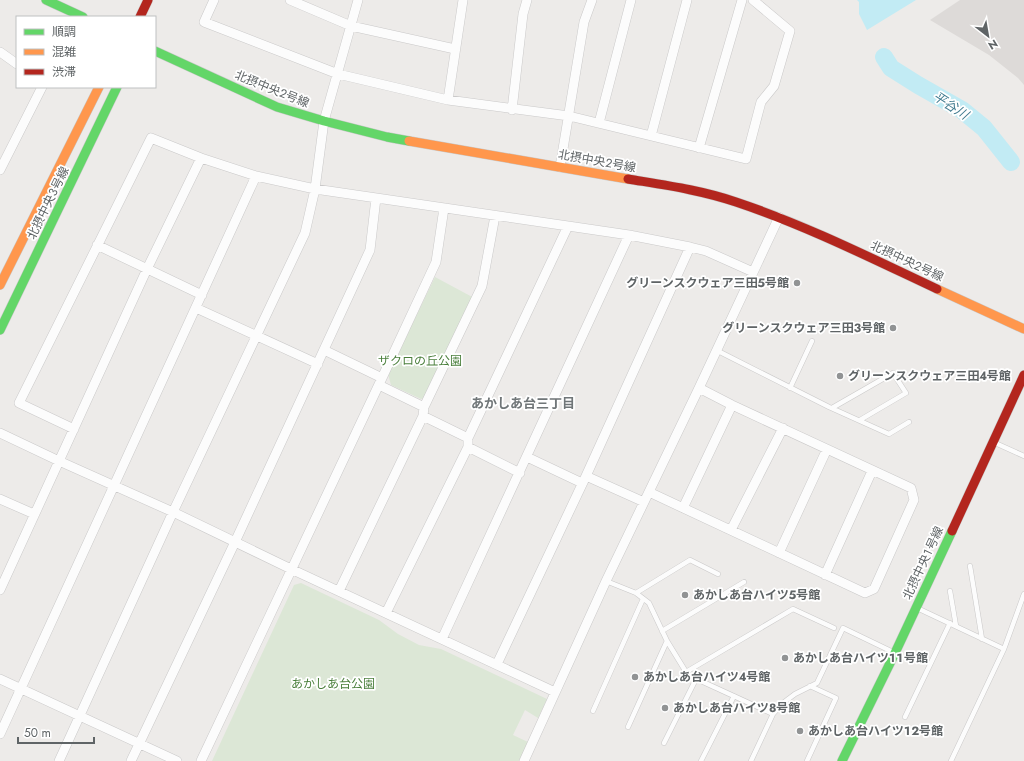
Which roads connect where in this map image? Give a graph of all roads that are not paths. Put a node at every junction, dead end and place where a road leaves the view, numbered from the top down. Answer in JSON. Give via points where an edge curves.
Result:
{"nodes":[{"id":1,"x":46,"y":0,"type":"edge"},
{"id":2,"x":148,"y":0,"type":"edge"},
{"id":3,"x":214,"y":0,"type":"edge"},
{"id":4,"x":290,"y":0,"type":"edge"},
{"id":5,"x":358,"y":0,"type":"edge"},
{"id":6,"x":464,"y":0,"type":"edge"},
{"id":7,"x":527,"y":0,"type":"edge"},
{"id":8,"x":592,"y":0,"type":"edge"},
{"id":9,"x":631,"y":0,"type":"edge"},
{"id":10,"x":687,"y":0,"type":"edge"},
{"id":11,"x":742,"y":0,"type":"edge"},
{"id":12,"x":753,"y":0,"type":"edge"},
{"id":13,"x":81,"y":16,"type":"edge"},
{"id":14,"x":140,"y":16,"type":"edge"},
{"id":15,"x":351,"y":26,"type":"junction"},
{"id":16,"x":455,"y":49,"type":"junction"},
{"id":17,"x":156,"y":51,"type":"edge"},
{"id":18,"x":0,"y":52,"type":"edge"},
{"id":19,"x":16,"y":63,"type":"edge"},
{"id":20,"x":338,"y":74,"type":"junction"},
{"id":21,"x":41,"y":88,"type":"edge"},
{"id":22,"x":98,"y":88,"type":"edge"},
{"id":23,"x":117,"y":88,"type":"edge"},
{"id":24,"x":448,"y":100,"type":"junction"},
{"id":25,"x":512,"y":110,"type":"junction"},
{"id":26,"x":569,"y":116,"type":"junction"},
{"id":27,"x":324,"y":121,"type":"junction"},
{"id":28,"x":599,"y":123,"type":"junction"},
{"id":29,"x":652,"y":136,"type":"junction"},
{"id":30,"x":700,"y":148,"type":"junction"},
{"id":31,"x":201,"y":158,"type":"junction"},
{"id":32,"x":560,"y":167,"type":"junction"},
{"id":33,"x":0,"y":170,"type":"edge"},
{"id":34,"x":256,"y":176,"type":"junction"},
{"id":35,"x":315,"y":189,"type":"junction"},
{"id":36,"x":376,"y":198,"type":"junction"},
{"id":37,"x":444,"y":208,"type":"junction"},
{"id":38,"x":495,"y":216,"type":"junction"},
{"id":39,"x":779,"y":217,"type":"junction"},
{"id":40,"x":568,"y":226,"type":"junction"},
{"id":41,"x":629,"y":235,"type":"junction"},
{"id":42,"x":97,"y":245,"type":"junction"},
{"id":43,"x":690,"y":247,"type":"junction"},
{"id":44,"x":148,"y":269,"type":"junction"},
{"id":45,"x":753,"y":272,"type":"junction"},
{"id":46,"x":0,"y":285,"type":"edge"},
{"id":47,"x":202,"y":296,"type":"junction"},
{"id":48,"x":196,"y":308,"type":"junction"},
{"id":49,"x":1024,"y":329,"type":"edge"},
{"id":50,"x":0,"y":330,"type":"edge"},
{"id":51,"x":257,"y":336,"type":"junction"},
{"id":52,"x":812,"y":340,"type":"dead end"},
{"id":53,"x":324,"y":350,"type":"junction"},
{"id":54,"x":716,"y":350,"type":"junction"},
{"id":55,"x":318,"y":364,"type":"junction"},
{"id":56,"x":1024,"y":374,"type":"edge"},
{"id":57,"x":381,"y":381,"type":"junction"},
{"id":58,"x":699,"y":388,"type":"junction"},
{"id":59,"x":790,"y":388,"type":"junction"},
{"id":60,"x":732,"y":405,"type":"junction"},
{"id":61,"x":424,"y":407,"type":"junction"},
{"id":62,"x":832,"y":408,"type":"junction"},
{"id":63,"x":423,"y":416,"type":"junction"},
{"id":64,"x":860,"y":420,"type":"junction"},
{"id":65,"x":909,"y":422,"type":"dead end"},
{"id":66,"x":783,"y":428,"type":"junction"},
{"id":67,"x":74,"y":429,"type":"junction"},
{"id":68,"x":0,"y":433,"type":"edge"},
{"id":69,"x":993,"y":442,"type":"junction"},
{"id":70,"x":468,"y":443,"type":"junction"},
{"id":71,"x":827,"y":449,"type":"junction"},
{"id":72,"x":1024,"y":456,"type":"edge"},
{"id":73,"x":527,"y":457,"type":"junction"},
{"id":74,"x":59,"y":461,"type":"junction"},
{"id":75,"x":872,"y":471,"type":"junction"},
{"id":76,"x":520,"y":473,"type":"junction"},
{"id":77,"x":584,"y":480,"type":"junction"},
{"id":78,"x":115,"y":486,"type":"junction"},
{"id":79,"x":649,"y":492,"type":"junction"},
{"id":80,"x":0,"y":499,"type":"edge"},
{"id":81,"x":644,"y":502,"type":"junction"},
{"id":82,"x":683,"y":508,"type":"junction"},
{"id":83,"x":173,"y":512,"type":"junction"},
{"id":84,"x":34,"y":514,"type":"junction"},
{"id":85,"x":731,"y":530,"type":"junction"},
{"id":86,"x":235,"y":542,"type":"junction"},
{"id":87,"x":779,"y":553,"type":"junction"},
{"id":88,"x":970,"y":566,"type":"dead end"},
{"id":89,"x":291,"y":569,"type":"junction"},
{"id":90,"x":718,"y":574,"type":"dead end"},
{"id":91,"x":825,"y":575,"type":"junction"},
{"id":92,"x":606,"y":581,"type":"junction"},
{"id":93,"x":744,"y":582,"type":"dead end"},
{"id":94,"x":0,"y":590,"type":"edge"},
{"id":95,"x":339,"y":591,"type":"junction"},
{"id":96,"x":950,"y":591,"type":"dead end"},
{"id":97,"x":636,"y":593,"type":"junction"},
{"id":98,"x":1024,"y":594,"type":"edge"},
{"id":99,"x":642,"y":599,"type":"junction"},
{"id":100,"x":916,"y":608,"type":"junction"},
{"id":101,"x":386,"y":613,"type":"junction"},
{"id":102,"x":950,"y":624,"type":"junction"},
{"id":103,"x":956,"y":626,"type":"junction"},
{"id":104,"x":834,"y":628,"type":"dead end"},
{"id":105,"x":662,"y":631,"type":"junction"},
{"id":106,"x":442,"y":639,"type":"junction"},
{"id":107,"x":982,"y":639,"type":"junction"},
{"id":108,"x":668,"y":641,"type":"junction"},
{"id":109,"x":1004,"y":649,"type":"junction"},
{"id":110,"x":895,"y":653,"type":"junction"},
{"id":111,"x":497,"y":664,"type":"junction"},
{"id":112,"x":686,"y":672,"type":"junction"},
{"id":113,"x":0,"y":679,"type":"edge"},
{"id":114,"x":696,"y":679,"type":"junction"},
{"id":115,"x":810,"y":686,"type":"junction"},
{"id":116,"x":21,"y":688,"type":"junction"},
{"id":117,"x":555,"y":692,"type":"junction"},
{"id":118,"x":734,"y":696,"type":"junction"},
{"id":119,"x":593,"y":711,"type":"dead end"},
{"id":120,"x":773,"y":714,"type":"junction"},
{"id":121,"x":80,"y":715,"type":"junction"},
{"id":122,"x":905,"y":717,"type":"dead end"},
{"id":123,"x":628,"y":727,"type":"dead end"},
{"id":124,"x":1,"y":731,"type":"edge"},
{"id":125,"x":139,"y":743,"type":"junction"},
{"id":126,"x":664,"y":744,"type":"dead end"},
{"id":127,"x":59,"y":761,"type":"edge"},
{"id":128,"x":131,"y":761,"type":"edge"},
{"id":129,"x":177,"y":761,"type":"edge"},
{"id":130,"x":201,"y":761,"type":"edge"},
{"id":131,"x":524,"y":761,"type":"edge"},
{"id":132,"x":700,"y":761,"type":"edge"},
{"id":133,"x":751,"y":761,"type":"edge"},
{"id":134,"x":807,"y":761,"type":"edge"},
{"id":135,"x":842,"y":761,"type":"edge"},
{"id":136,"x":951,"y":761,"type":"edge"}],
"edges":[{"from":1,"to":13,"type":"street"},
{"from":2,"to":14,"type":"street"},
{"from":3,"to":20,"type":"street","via":[[204,22]]},
{"from":4,"to":15,"type":"street"},
{"from":5,"to":15,"type":"street"},
{"from":6,"to":16,"type":"street"},
{"from":7,"to":25,"type":"street","via":[[523,14]]},
{"from":8,"to":26,"type":"street","via":[[584,22]]},
{"from":9,"to":28,"type":"street"},
{"from":10,"to":29,"type":"street"},
{"from":11,"to":30,"type":"street"},
{"from":12,"to":30,"type":"street","via":[[790,31],[774,86],[761,102],[746,159]]},
{"from":15,"to":16,"type":"street"},
{"from":15,"to":20,"type":"street"},
{"from":16,"to":24,"type":"street"},
{"from":17,"to":27,"type":"street","name":"北摂中央２号線","via":[[277,107]]},
{"from":18,"to":19,"type":"street"},
{"from":20,"to":24,"type":"street"},
{"from":20,"to":27,"type":"street"},
{"from":21,"to":33,"type":"street"},
{"from":22,"to":46,"type":"street","name":"北摂中央３号線"},
{"from":23,"to":50,"type":"street","name":"北摂中央３号線"},
{"from":24,"to":25,"type":"street"},
{"from":25,"to":26,"type":"street"},
{"from":26,"to":28,"type":"street"},
{"from":26,"to":32,"type":"street"},
{"from":27,"to":32,"type":"street","name":"北摂中央２号線","via":[[387,137]]},
{"from":27,"to":35,"type":"street"},
{"from":28,"to":29,"type":"street"},
{"from":29,"to":30,"type":"street"},
{"from":31,"to":34,"type":"street"},
{"from":31,"to":42,"type":"street","via":[[151,138]]},
{"from":31,"to":44,"type":"street"},
{"from":32,"to":39,"type":"street","name":"北摂中央２号線","via":[[676,187],[734,201]]},
{"from":34,"to":35,"type":"street"},
{"from":34,"to":47,"type":"street"},
{"from":35,"to":36,"type":"street"},
{"from":35,"to":51,"type":"street","via":[[305,233]]},
{"from":36,"to":37,"type":"street"},
{"from":36,"to":53,"type":"street","via":[[370,250]]},
{"from":37,"to":38,"type":"street"},
{"from":37,"to":57,"type":"street","via":[[436,262]]},
{"from":38,"to":40,"type":"street"},
{"from":38,"to":61,"type":"street","via":[[482,286]]},
{"from":39,"to":45,"type":"street"},
{"from":39,"to":49,"type":"street","name":"北摂中央２号線"},
{"from":40,"to":41,"type":"street"},
{"from":40,"to":70,"type":"street"},
{"from":41,"to":43,"type":"street"},
{"from":41,"to":73,"type":"street"},
{"from":42,"to":44,"type":"street"},
{"from":42,"to":67,"type":"street","via":[[19,403]]},
{"from":43,"to":45,"type":"street","via":[[706,251]]},
{"from":43,"to":77,"type":"street"},
{"from":44,"to":47,"type":"street"},
{"from":44,"to":67,"type":"street"},
{"from":45,"to":54,"type":"street"},
{"from":47,"to":48,"type":"street"},
{"from":48,"to":51,"type":"street"},
{"from":48,"to":78,"type":"street"},
{"from":51,"to":55,"type":"street"},
{"from":51,"to":83,"type":"street"},
{"from":52,"to":59,"type":"lane"},
{"from":53,"to":55,"type":"street"},
{"from":53,"to":57,"type":"street"},
{"from":54,"to":58,"type":"street"},
{"from":54,"to":59,"type":"lane"},
{"from":55,"to":86,"type":"street"},
{"from":56,"to":69,"type":"street","name":"北摂中央１号線"},
{"from":57,"to":61,"type":"street"},
{"from":57,"to":89,"type":"street"},
{"from":58,"to":60,"type":"street"},
{"from":58,"to":79,"type":"street"},
{"from":59,"to":62,"type":"lane"},
{"from":60,"to":66,"type":"street"},
{"from":60,"to":82,"type":"street"},
{"from":61,"to":63,"type":"street"},
{"from":62,"to":64,"type":"lane"},
{"from":62,"to":64,"type":"lane","via":[[893,373],[906,393]]},
{"from":63,"to":70,"type":"street"},
{"from":63,"to":95,"type":"street"},
{"from":64,"to":65,"type":"lane","via":[[889,434]]},
{"from":66,"to":71,"type":"street"},
{"from":66,"to":85,"type":"street"},
{"from":67,"to":74,"type":"street"},
{"from":68,"to":74,"type":"street"},
{"from":69,"to":72,"type":"lane"},
{"from":69,"to":100,"type":"street","name":"北摂中央１号線"},
{"from":70,"to":76,"type":"street"},
{"from":70,"to":101,"type":"street"},
{"from":71,"to":75,"type":"street"},
{"from":71,"to":87,"type":"street"},
{"from":73,"to":76,"type":"street"},
{"from":73,"to":77,"type":"street"},
{"from":74,"to":78,"type":"street"},
{"from":74,"to":84,"type":"street"},
{"from":75,"to":91,"type":"street"},
{"from":75,"to":91,"type":"street","via":[[911,488],[914,500],[874,589],[865,593]]},
{"from":76,"to":106,"type":"street"},
{"from":77,"to":81,"type":"street"},
{"from":77,"to":111,"type":"street"},
{"from":78,"to":83,"type":"street"},
{"from":78,"to":116,"type":"street"},
{"from":79,"to":81,"type":"street"},
{"from":79,"to":82,"type":"street"},
{"from":80,"to":84,"type":"street"},
{"from":81,"to":92,"type":"street"},
{"from":82,"to":85,"type":"street"},
{"from":83,"to":86,"type":"street"},
{"from":83,"to":121,"type":"street"},
{"from":84,"to":94,"type":"street"},
{"from":85,"to":87,"type":"street"},
{"from":86,"to":89,"type":"street"},
{"from":86,"to":125,"type":"street"},
{"from":87,"to":91,"type":"street"},
{"from":88,"to":107,"type":"lane"},
{"from":89,"to":95,"type":"street"},
{"from":89,"to":130,"type":"street"},
{"from":90,"to":97,"type":"lane","via":[[690,560]]},
{"from":92,"to":97,"type":"lane"},
{"from":92,"to":117,"type":"street"},
{"from":93,"to":105,"type":"lane"},
{"from":95,"to":101,"type":"street"},
{"from":96,"to":103,"type":"lane"},
{"from":97,"to":99,"type":"lane"},
{"from":98,"to":109,"type":"lane"},
{"from":99,"to":105,"type":"lane","via":[[649,604]]},
{"from":99,"to":119,"type":"lane"},
{"from":100,"to":102,"type":"lane"},
{"from":100,"to":110,"type":"street","name":"北摂中央１号線"},
{"from":101,"to":106,"type":"street"},
{"from":102,"to":103,"type":"lane"},
{"from":102,"to":122,"type":"lane"},
{"from":103,"to":107,"type":"lane"},
{"from":104,"to":112,"type":"lane","via":[[792,609]]},
{"from":105,"to":108,"type":"lane"},
{"from":106,"to":111,"type":"street"},
{"from":107,"to":109,"type":"lane"},
{"from":108,"to":112,"type":"lane"},
{"from":108,"to":123,"type":"lane"},
{"from":109,"to":136,"type":"lane"},
{"from":110,"to":115,"type":"lane","via":[[843,628],[817,683]]},
{"from":110,"to":135,"type":"street","name":"北摂中央１号線"},
{"from":111,"to":117,"type":"street"},
{"from":112,"to":114,"type":"lane"},
{"from":113,"to":116,"type":"street"},
{"from":114,"to":118,"type":"lane"},
{"from":114,"to":126,"type":"lane"},
{"from":115,"to":120,"type":"lane","via":[[789,699]]},
{"from":115,"to":134,"type":"lane","via":[[836,698]]},
{"from":116,"to":121,"type":"street"},
{"from":116,"to":124,"type":"street"},
{"from":117,"to":131,"type":"street"},
{"from":118,"to":120,"type":"lane"},
{"from":118,"to":132,"type":"lane"},
{"from":120,"to":133,"type":"lane"},
{"from":121,"to":125,"type":"street"},
{"from":121,"to":127,"type":"street"},
{"from":125,"to":128,"type":"street"},
{"from":125,"to":129,"type":"street"}]}
